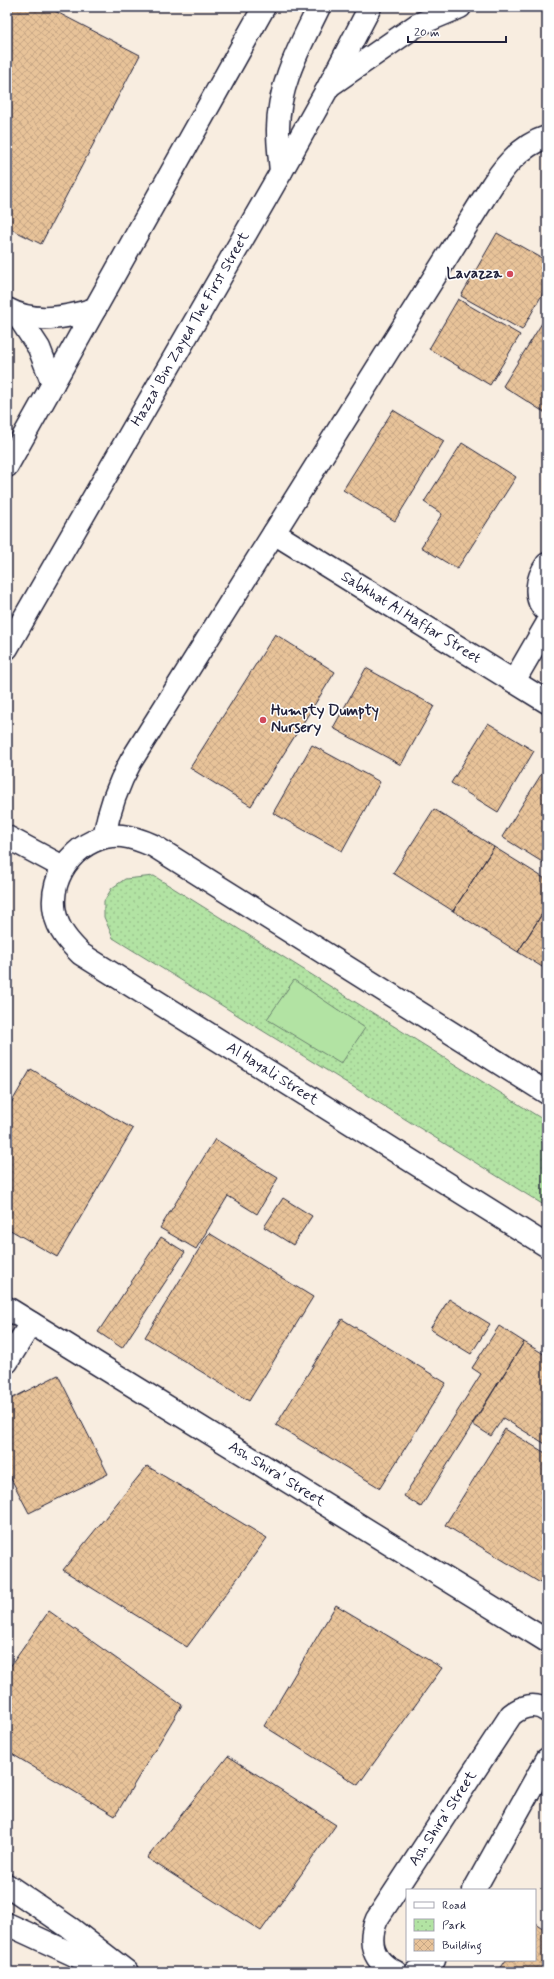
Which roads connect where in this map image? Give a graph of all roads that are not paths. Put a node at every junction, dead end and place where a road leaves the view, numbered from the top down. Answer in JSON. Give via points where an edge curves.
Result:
{"nodes":[{"id":1,"x":264,"y":7,"type":"edge"},
{"id":2,"x":319,"y":7,"type":"edge"},
{"id":3,"x":370,"y":7,"type":"edge"},
{"id":4,"x":460,"y":7,"type":"edge"},
{"id":5,"x":329,"y":86,"type":"junction"},
{"id":6,"x":547,"y":137,"type":"edge"},
{"id":7,"x":281,"y":172,"type":"junction"},
{"id":8,"x":95,"y":309,"type":"junction"},
{"id":9,"x":13,"y":313,"type":"edge"},
{"id":10,"x":53,"y":384,"type":"junction"},
{"id":11,"x":7,"y":466,"type":"edge"},
{"id":12,"x":274,"y":533,"type":"junction"},
{"id":13,"x":547,"y":564,"type":"edge"},
{"id":14,"x":547,"y":612,"type":"edge"},
{"id":15,"x":547,"y":624,"type":"edge"},
{"id":16,"x":7,"y":648,"type":"edge"},
{"id":17,"x":514,"y":681,"type":"junction"},
{"id":18,"x":547,"y":702,"type":"edge"},
{"id":19,"x":7,"y":837,"type":"edge"},
{"id":20,"x":104,"y":838,"type":"junction"},
{"id":21,"x":63,"y":867,"type":"junction"},
{"id":22,"x":547,"y":1092,"type":"edge"},
{"id":23,"x":547,"y":1246,"type":"edge"},
{"id":24,"x":7,"y":1308,"type":"edge"},
{"id":25,"x":31,"y":1323,"type":"junction"},
{"id":26,"x":7,"y":1362,"type":"edge"},
{"id":27,"x":547,"y":1641,"type":"edge"},
{"id":28,"x":546,"y":1708,"type":"edge"},
{"id":29,"x":547,"y":1759,"type":"edge"},
{"id":30,"x":7,"y":1885,"type":"edge"},
{"id":31,"x":475,"y":1889,"type":"edge"},
{"id":32,"x":7,"y":1924,"type":"edge"},
{"id":33,"x":433,"y":1961,"type":"edge"},
{"id":34,"x":111,"y":1972,"type":"edge"},
{"id":35,"x":127,"y":1972,"type":"edge"},
{"id":36,"x":396,"y":1972,"type":"edge"},
{"id":37,"x":416,"y":1972,"type":"edge"}],
"edges":[{"from":1,"to":8,"type":"main road"},
{"from":2,"to":7,"type":"main road","via":[[295,57],[281,102],[278,131]]},
{"from":3,"to":5,"type":"main road","name":"Hazza' Bin Zayed The First Street"},
{"from":4,"to":5,"type":"main road","via":[[416,25]]},
{"from":5,"to":7,"type":"main road","name":"Hazza' Bin Zayed The First Street"},
{"from":6,"to":12,"type":"main road","via":[[525,148],[510,160],[497,176]]},
{"from":7,"to":16,"type":"main road","name":"Hazza' Bin Zayed The First Street"},
{"from":8,"to":9,"type":"main road","via":[[57,318]]},
{"from":8,"to":10,"type":"main road"},
{"from":9,"to":10,"type":"main road","via":[[39,348]]},
{"from":10,"to":11,"type":"main road"},
{"from":12,"to":17,"type":"main road","name":"Sabkhat Al Haffar Street"},
{"from":12,"to":20,"type":"main road","via":[[120,780],[110,807]]},
{"from":13,"to":14,"type":"main road","via":[[539,578],[537,589],[539,599]]},
{"from":15,"to":17,"type":"main road"},
{"from":17,"to":18,"type":"main road","name":"Sabkhat Al Haffar Street"},
{"from":19,"to":21,"type":"main road"},
{"from":20,"to":21,"type":"main road","name":"Al Hayali Street","via":[[88,843],[74,853]]},
{"from":20,"to":22,"type":"main road","name":"Al Hayali Street","via":[[121,836],[138,839],[154,846]]},
{"from":21,"to":23,"type":"main road","name":"Al Hayali Street","via":[[56,881],[55,914],[60,929],[69,943],[81,954]]},
{"from":24,"to":25,"type":"main road","name":"Ash Shira' Street"},
{"from":25,"to":26,"type":"main road"},
{"from":25,"to":27,"type":"main road","name":"Ash Shira' Street"},
{"from":28,"to":36,"type":"main road","name":"Ash Shira' Street","via":[[527,1706],[511,1715],[377,1919],[372,1935],[373,1951],[382,1964]]},
{"from":29,"to":31,"type":"main road"},
{"from":30,"to":35,"type":"main road","via":[[70,1928]]},
{"from":32,"to":34,"type":"main road"},
{"from":33,"to":37,"type":"main road"}]}
